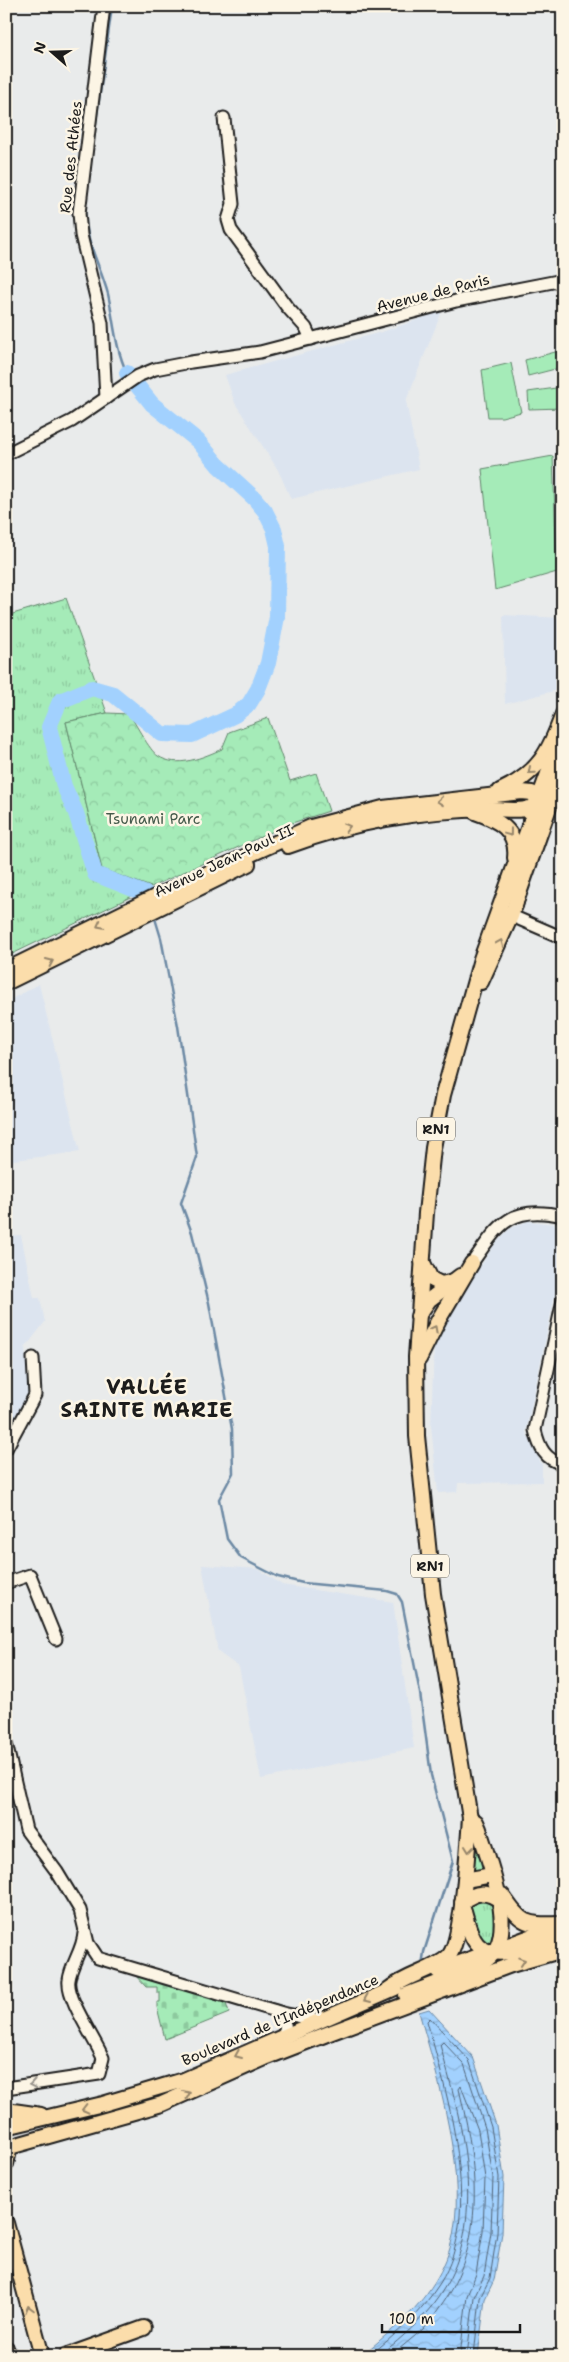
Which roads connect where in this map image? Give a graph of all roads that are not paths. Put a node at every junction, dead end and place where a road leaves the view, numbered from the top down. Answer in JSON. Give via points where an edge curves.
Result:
{"nodes":[{"id":1,"x":104,"y":6,"type":"edge"},
{"id":2,"x":224,"y":118,"type":"dead end"},
{"id":3,"x":563,"y":280,"type":"edge"},
{"id":4,"x":311,"y":339,"type":"junction"},
{"id":5,"x":106,"y":398,"type":"junction"},
{"id":6,"x":6,"y":454,"type":"edge"},
{"id":7,"x":563,"y":714,"type":"edge"},
{"id":8,"x":563,"y":732,"type":"edge"},
{"id":9,"x":563,"y":759,"type":"edge"},
{"id":10,"x":563,"y":768,"type":"edge"},
{"id":11,"x":488,"y":796,"type":"junction"},
{"id":12,"x":540,"y":802,"type":"junction"},
{"id":13,"x":469,"y":810,"type":"junction"},
{"id":14,"x":512,"y":877,"type":"junction"},
{"id":15,"x":151,"y":906,"type":"junction"},
{"id":16,"x":508,"y":910,"type":"junction"},
{"id":17,"x":563,"y":938,"type":"edge"},
{"id":18,"x":6,"y":970,"type":"edge"},
{"id":19,"x":6,"y":983,"type":"edge"},
{"id":20,"x":563,"y":1216,"type":"edge"},
{"id":21,"x":422,"y":1261,"type":"junction"},
{"id":22,"x":472,"y":1263,"type":"junction"},
{"id":23,"x":454,"y":1281,"type":"junction"},
{"id":24,"x":453,"y":1295,"type":"junction"},
{"id":25,"x":563,"y":1300,"type":"edge"},
{"id":26,"x":420,"y":1308,"type":"junction"},
{"id":27,"x":33,"y":1358,"type":"dead end"},
{"id":28,"x":416,"y":1364,"type":"junction"},
{"id":29,"x":6,"y":1449,"type":"edge"},
{"id":30,"x":563,"y":1464,"type":"edge"},
{"id":31,"x":6,"y":1583,"type":"edge"},
{"id":32,"x":56,"y":1639,"type":"dead end"},
{"id":33,"x":6,"y":1742,"type":"edge"},
{"id":34,"x":470,"y":1818,"type":"junction"},
{"id":35,"x":492,"y":1875,"type":"junction"},
{"id":36,"x":465,"y":1880,"type":"junction"},
{"id":37,"x":500,"y":1895,"type":"junction"},
{"id":38,"x":462,"y":1902,"type":"junction"},
{"id":39,"x":84,"y":1923,"type":"junction"},
{"id":40,"x":563,"y":1923,"type":"edge"},
{"id":41,"x":563,"y":1928,"type":"edge"},
{"id":42,"x":563,"y":1939,"type":"edge"},
{"id":43,"x":563,"y":1950,"type":"edge"},
{"id":44,"x":492,"y":1951,"type":"junction"},
{"id":45,"x":440,"y":1971,"type":"junction"},
{"id":46,"x":413,"y":1983,"type":"junction"},
{"id":47,"x":275,"y":2011,"type":"junction"},
{"id":48,"x":319,"y":2020,"type":"junction"},
{"id":49,"x":283,"y":2035,"type":"junction"},
{"id":50,"x":318,"y":2037,"type":"junction"},
{"id":51,"x":6,"y":2088,"type":"edge"},
{"id":52,"x":6,"y":2110,"type":"edge"},
{"id":53,"x":56,"y":2116,"type":"junction"},
{"id":54,"x":6,"y":2127,"type":"edge"},
{"id":55,"x":8,"y":2145,"type":"edge"},
{"id":56,"x":6,"y":2164,"type":"edge"},
{"id":57,"x":6,"y":2223,"type":"edge"},
{"id":58,"x":144,"y":2328,"type":"dead end"},
{"id":59,"x":6,"y":2348,"type":"edge"},
{"id":60,"x":8,"y":2356,"type":"edge"},
{"id":61,"x":42,"y":2356,"type":"edge"},
{"id":62,"x":66,"y":2356,"type":"edge"}],
"edges":[{"from":1,"to":5,"type":"street","name":"Rue des Athées","via":[[79,213],[81,235],[102,323]]},
{"from":2,"to":4,"type":"street","via":[[233,204],[228,220],[231,230]]},
{"from":3,"to":4,"type":"street","name":"Avenue de Paris","via":[[456,301]]},
{"from":4,"to":5,"type":"street","name":"Avenue de Paris","via":[[243,356],[166,366],[138,376]]},
{"from":5,"to":6,"type":"street","name":"Avenue de Paris","via":[[59,428]]},
{"from":7,"to":11,"type":"main road","one_way":true,"via":[[547,753],[538,765],[516,783]]},
{"from":8,"to":12,"type":"main road","number":"RN1"},
{"from":9,"to":12,"type":"main road","via":[[554,785]]},
{"from":10,"to":16,"type":"main road","number":"RN1"},
{"from":11,"to":12,"type":"main road","name":"Avenue Jean-Paul II","via":[[527,792]]},
{"from":11,"to":15,"type":"main road","name":"Avenue Jean-Paul II","one_way":true,"via":[[412,804],[348,816],[312,827],[272,843]]},
{"from":12,"to":13,"type":"main road","name":"Avenue Jean-Paul II","via":[[524,810]]},
{"from":12,"to":14,"type":"main road","number":"RN1"},
{"from":12,"to":16,"type":"main road","via":[[544,812]]},
{"from":13,"to":14,"type":"main road","one_way":true,"via":[[496,821],[510,832],[516,847]]},
{"from":15,"to":13,"type":"main road","name":"Avenue Jean-Paul II","one_way":true,"via":[[319,835],[364,824]]},
{"from":14,"to":16,"type":"main road","number":"RN1"},
{"from":15,"to":18,"type":"main road","name":"Avenue Jean-Paul II","one_way":true},
{"from":19,"to":15,"type":"main road","name":"Avenue Jean-Paul II","one_way":true},
{"from":16,"to":17,"type":"street"},
{"from":16,"to":21,"type":"main road","number":"RN1","via":[[491,963],[471,1000],[450,1069],[430,1167]]},
{"from":20,"to":22,"type":"street","via":[[528,1213],[510,1218],[495,1231]]},
{"from":21,"to":23,"type":"main road","via":[[431,1279],[441,1284]]},
{"from":21,"to":26,"type":"main road","number":"RN1"},
{"from":22,"to":23,"type":"main road"},
{"from":22,"to":24,"type":"main road"},
{"from":23,"to":26,"type":"main road"},
{"from":24,"to":26,"type":"main road","via":[[447,1304],[434,1311]]},
{"from":28,"to":24,"type":"main road","one_way":true},
{"from":25,"to":30,"type":"street","via":[[535,1430],[544,1454]]},
{"from":26,"to":28,"type":"main road","number":"RN1"},
{"from":27,"to":29,"type":"street","via":[[35,1396]]},
{"from":28,"to":34,"type":"main road","number":"RN1","via":[[417,1436],[433,1594]]},
{"from":31,"to":32,"type":"street","via":[[30,1575]]},
{"from":33,"to":39,"type":"street","via":[[26,1830],[62,1879]]},
{"from":34,"to":35,"type":"main road","number":"RN1","via":[[479,1829]]},
{"from":34,"to":36,"type":"main road","number":"RN1","one_way":true,"via":[[470,1850]]},
{"from":35,"to":36,"type":"main road"},
{"from":35,"to":37,"type":"main road","number":"RN1"},
{"from":36,"to":38,"type":"main road","number":"RN1"},
{"from":37,"to":38,"type":"main road","via":[[479,1893]]},
{"from":37,"to":40,"type":"main road","via":[[523,1921],[532,1924]]},
{"from":37,"to":44,"type":"main road","number":"RN1","via":[[501,1923]]},
{"from":38,"to":44,"type":"main road","number":"RN1","via":[[475,1941]]},
{"from":38,"to":45,"type":"main road","via":[[455,1946]]},
{"from":39,"to":47,"type":"street","via":[[88,1943],[98,1958]]},
{"from":39,"to":51,"type":"street","one_way":true,"via":[[83,1943],[68,1981],[70,1993],[103,2058],[99,2074]]},
{"from":41,"to":44,"type":"main road"},
{"from":42,"to":44,"type":"main road","via":[[508,1953]]},
{"from":50,"to":43,"type":"main road","name":"Boulevard de l'Indépendance","one_way":true,"via":[[511,1965]]},
{"from":44,"to":45,"type":"main road"},
{"from":45,"to":46,"type":"main road"},
{"from":46,"to":48,"type":"main road","name":"Boulevard de l'Indépendance","one_way":true,"via":[[388,1990]]},
{"from":46,"to":50,"type":"main road","via":[[334,2024]]},
{"from":47,"to":48,"type":"street"},
{"from":47,"to":49,"type":"street","via":[[286,2024]]},
{"from":48,"to":49,"type":"main road","name":"Boulevard de l'Indépendance"},
{"from":49,"to":53,"type":"main road","name":"Boulevard de l'Indépendance","one_way":true,"via":[[184,2080]]},
{"from":55,"to":50,"type":"main road","name":"Boulevard de l'Indépendance","one_way":true,"via":[[175,2099]]},
{"from":52,"to":53,"type":"main road","via":[[18,2114]]},
{"from":53,"to":54,"type":"main road","name":"Boulevard de l'Indépendance"},
{"from":55,"to":56,"type":"main road"},
{"from":61,"to":57,"type":"main road","one_way":true},
{"from":58,"to":62,"type":"main road"},
{"from":59,"to":60,"type":"main road"}]}
